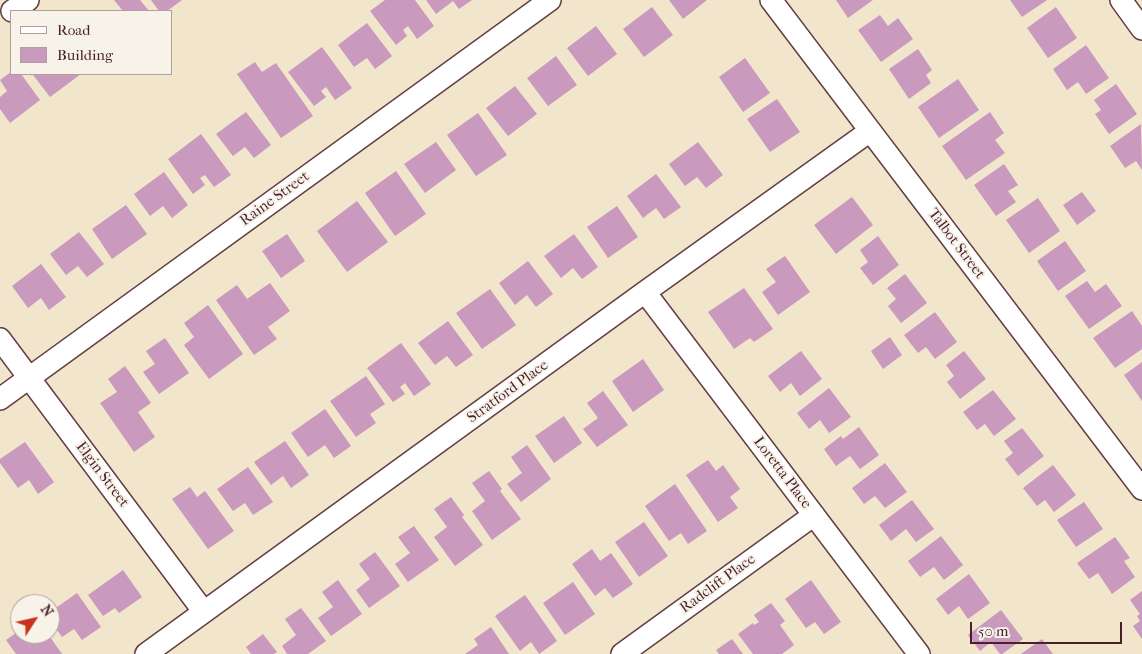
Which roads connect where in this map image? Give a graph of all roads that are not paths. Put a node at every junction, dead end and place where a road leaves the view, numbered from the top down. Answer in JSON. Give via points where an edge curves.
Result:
{"nodes":[{"id":1,"x":28,"y":0,"type":"edge"},
{"id":2,"x":550,"y":0,"type":"edge"},
{"id":3,"x":771,"y":0,"type":"edge"},
{"id":4,"x":1121,"y":0,"type":"edge"},
{"id":5,"x":15,"y":10,"type":"edge"},
{"id":6,"x":1142,"y":29,"type":"edge"},
{"id":7,"x":870,"y":131,"type":"junction"},
{"id":8,"x":645,"y":292,"type":"junction"},
{"id":9,"x":0,"y":339,"type":"edge"},
{"id":10,"x":29,"y":378,"type":"junction"},
{"id":11,"x":0,"y":399,"type":"edge"},
{"id":12,"x":1142,"y":488,"type":"edge"},
{"id":13,"x":814,"y":515,"type":"junction"},
{"id":14,"x":204,"y":612,"type":"junction"},
{"id":15,"x":146,"y":654,"type":"edge"},
{"id":16,"x":622,"y":654,"type":"edge"},
{"id":17,"x":919,"y":654,"type":"edge"}],
"edges":[{"from":1,"to":5,"type":"street"},
{"from":2,"to":10,"type":"street","name":"Raine Street"},
{"from":3,"to":7,"type":"street","name":"Talbot Street"},
{"from":4,"to":6,"type":"street"},
{"from":7,"to":8,"type":"street","name":"Stratford Place"},
{"from":7,"to":12,"type":"street","name":"Talbot Street"},
{"from":8,"to":13,"type":"street","name":"Loretta Place"},
{"from":8,"to":14,"type":"street","name":"Stratford Place"},
{"from":9,"to":10,"type":"street","name":"Elgin Street"},
{"from":10,"to":11,"type":"street","name":"Raine Street"},
{"from":10,"to":14,"type":"street","name":"Elgin Street"},
{"from":13,"to":16,"type":"street","name":"Radclift Place"},
{"from":13,"to":17,"type":"street","name":"Loretta Place"},
{"from":14,"to":15,"type":"street","name":"Stratford Place"}]}
